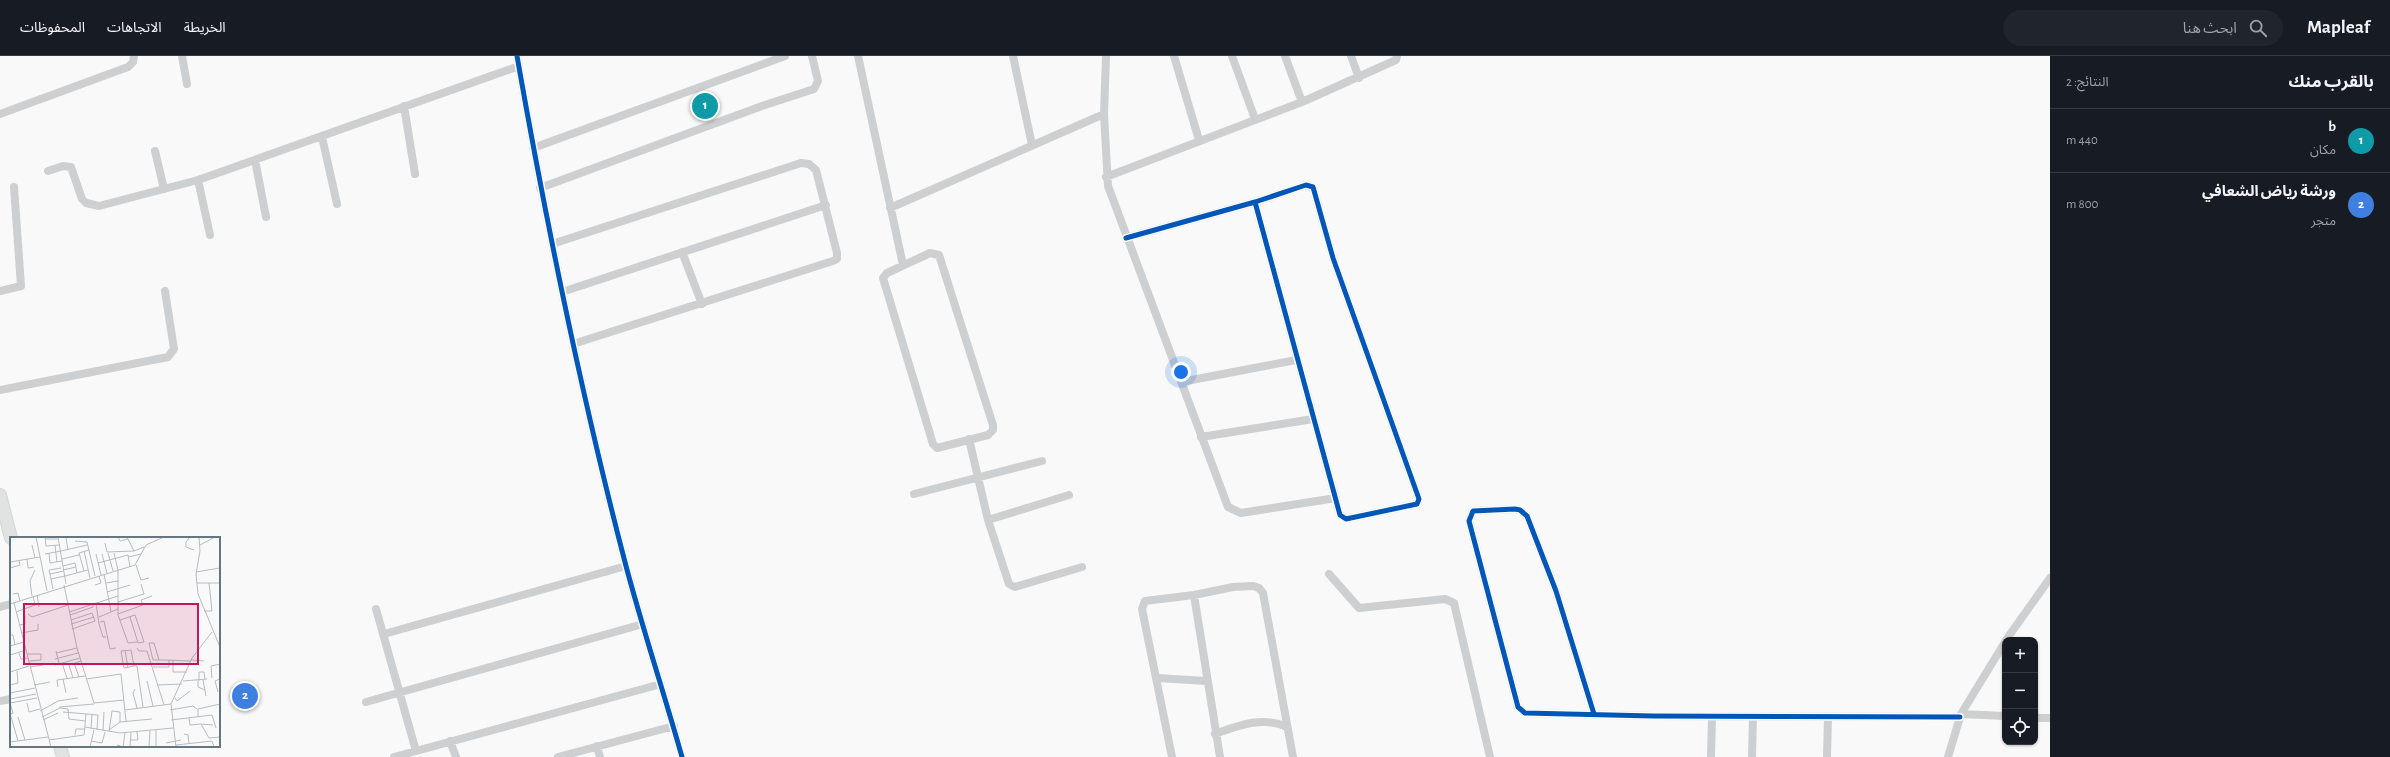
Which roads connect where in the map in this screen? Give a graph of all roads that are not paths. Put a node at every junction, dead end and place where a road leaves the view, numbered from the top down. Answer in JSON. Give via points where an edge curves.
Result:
{"nodes":[{"id":1,"x":134,"y":56,"type":"edge"},
{"id":2,"x":182,"y":56,"type":"edge"},
{"id":3,"x":517,"y":56,"type":"edge"},
{"id":4,"x":786,"y":56,"type":"edge"},
{"id":5,"x":812,"y":56,"type":"edge"},
{"id":6,"x":858,"y":56,"type":"edge"},
{"id":7,"x":1014,"y":56,"type":"edge"},
{"id":8,"x":1106,"y":56,"type":"edge"},
{"id":9,"x":1174,"y":56,"type":"edge"},
{"id":10,"x":1232,"y":56,"type":"edge"},
{"id":11,"x":1285,"y":56,"type":"edge"},
{"id":12,"x":1350,"y":56,"type":"edge"},
{"id":13,"x":1397,"y":56,"type":"edge"},
{"id":14,"x":519,"y":66,"type":"junction"},
{"id":15,"x":1359,"y":78,"type":"junction"},
{"id":16,"x":187,"y":84,"type":"dead end"},
{"id":17,"x":1302,"y":102,"type":"junction"},
{"id":18,"x":404,"y":106,"type":"junction"},
{"id":19,"x":0,"y":114,"type":"edge"},
{"id":20,"x":1104,"y":114,"type":"junction"},
{"id":21,"x":1255,"y":119,"type":"junction"},
{"id":22,"x":322,"y":137,"type":"junction"},
{"id":23,"x":1199,"y":140,"type":"junction"},
{"id":24,"x":1032,"y":145,"type":"junction"},
{"id":25,"x":533,"y":148,"type":"junction"},
{"id":26,"x":155,"y":151,"type":"dead end"},
{"id":27,"x":255,"y":160,"type":"junction"},
{"id":28,"x":48,"y":171,"type":"dead end"},
{"id":29,"x":415,"y":174,"type":"dead end"},
{"id":30,"x":1106,"y":177,"type":"junction"},
{"id":31,"x":198,"y":180,"type":"junction"},
{"id":32,"x":14,"y":187,"type":"dead end"},
{"id":33,"x":540,"y":188,"type":"junction"},
{"id":34,"x":164,"y":189,"type":"junction"},
{"id":35,"x":1255,"y":202,"type":"junction"},
{"id":36,"x":337,"y":204,"type":"dead end"},
{"id":37,"x":826,"y":205,"type":"junction"},
{"id":38,"x":890,"y":208,"type":"junction"},
{"id":39,"x":266,"y":217,"type":"dead end"},
{"id":40,"x":210,"y":235,"type":"dead end"},
{"id":41,"x":1126,"y":238,"type":"junction"},
{"id":42,"x":552,"y":244,"type":"junction"},
{"id":43,"x":682,"y":252,"type":"junction"},
{"id":44,"x":903,"y":265,"type":"junction"},
{"id":45,"x":166,"y":290,"type":"dead end"},
{"id":46,"x":0,"y":291,"type":"edge"},
{"id":47,"x":562,"y":292,"type":"junction"},
{"id":48,"x":702,"y":304,"type":"junction"},
{"id":49,"x":572,"y":344,"type":"junction"},
{"id":50,"x":1296,"y":360,"type":"junction"},
{"id":51,"x":1181,"y":382,"type":"junction"},
{"id":52,"x":0,"y":390,"type":"edge"},
{"id":53,"x":1313,"y":418,"type":"junction"},
{"id":54,"x":1202,"y":437,"type":"junction"},
{"id":55,"x":969,"y":439,"type":"junction"},
{"id":56,"x":1042,"y":461,"type":"dead end"},
{"id":57,"x":979,"y":478,"type":"junction"},
{"id":58,"x":914,"y":494,"type":"dead end"},
{"id":59,"x":1069,"y":495,"type":"dead end"},
{"id":60,"x":1336,"y":498,"type":"junction"},
{"id":61,"x":1,"y":500,"type":"edge"},
{"id":62,"x":988,"y":520,"type":"junction"},
{"id":63,"x":11,"y":537,"type":"edge"},
{"id":64,"x":626,"y":566,"type":"junction"},
{"id":65,"x":1082,"y":567,"type":"dead end"},
{"id":66,"x":1329,"y":574,"type":"dead end"},
{"id":67,"x":2050,"y":578,"type":"edge"},
{"id":68,"x":1194,"y":595,"type":"junction"},
{"id":69,"x":10,"y":604,"type":"edge"},
{"id":70,"x":0,"y":607,"type":"edge"},
{"id":71,"x":376,"y":609,"type":"dead end"},
{"id":72,"x":643,"y":624,"type":"junction"},
{"id":73,"x":384,"y":634,"type":"junction"},
{"id":74,"x":2009,"y":637,"type":"edge"},
{"id":75,"x":2002,"y":648,"type":"edge"},
{"id":76,"x":1157,"y":678,"type":"junction"},
{"id":77,"x":1207,"y":681,"type":"junction"},
{"id":78,"x":662,"y":684,"type":"junction"},
{"id":79,"x":401,"y":693,"type":"junction"},
{"id":80,"x":10,"y":699,"type":"edge"},
{"id":81,"x":0,"y":702,"type":"edge"},
{"id":82,"x":366,"y":702,"type":"dead end"},
{"id":83,"x":1594,"y":714,"type":"junction"},
{"id":84,"x":1712,"y":716,"type":"junction"},
{"id":85,"x":1961,"y":716,"type":"junction"},
{"id":86,"x":2002,"y":716,"type":"edge"},
{"id":87,"x":1753,"y":717,"type":"junction"},
{"id":88,"x":1828,"y":717,"type":"junction"},
{"id":89,"x":2038,"y":718,"type":"edge"},
{"id":90,"x":2050,"y":718,"type":"edge"},
{"id":91,"x":674,"y":726,"type":"junction"},
{"id":92,"x":1287,"y":727,"type":"junction"},
{"id":93,"x":1216,"y":734,"type":"junction"},
{"id":94,"x":450,"y":740,"type":"junction"},
{"id":95,"x":597,"y":746,"type":"junction"},
{"id":96,"x":60,"y":747,"type":"edge"},
{"id":97,"x":416,"y":751,"type":"junction"},
{"id":98,"x":63,"y":757,"type":"edge"},
{"id":99,"x":394,"y":757,"type":"edge"},
{"id":100,"x":456,"y":757,"type":"edge"},
{"id":101,"x":558,"y":757,"type":"edge"},
{"id":102,"x":600,"y":757,"type":"edge"},
{"id":103,"x":682,"y":757,"type":"edge"},
{"id":104,"x":1172,"y":757,"type":"edge"},
{"id":105,"x":1220,"y":757,"type":"edge"},
{"id":106,"x":1293,"y":757,"type":"edge"},
{"id":107,"x":1490,"y":757,"type":"edge"},
{"id":108,"x":1711,"y":757,"type":"edge"},
{"id":109,"x":1752,"y":757,"type":"edge"},
{"id":110,"x":1827,"y":757,"type":"edge"},
{"id":111,"x":1948,"y":757,"type":"edge"}],
"edges":[{"from":1,"to":19,"type":"street","via":[[128,67]]},
{"from":2,"to":16,"type":"street"},
{"from":3,"to":14,"type":"street"},
{"from":4,"to":25,"type":"street"},
{"from":5,"to":33,"type":"street","via":[[818,81],[814,89]]},
{"from":6,"to":38,"type":"street"},
{"from":7,"to":24,"type":"street"},
{"from":8,"to":20,"type":"street"},
{"from":9,"to":23,"type":"street"},
{"from":10,"to":21,"type":"street"},
{"from":11,"to":17,"type":"street"},
{"from":12,"to":15,"type":"street"},
{"from":13,"to":15,"type":"street","via":[[1396,60]]},
{"from":14,"to":18,"type":"street"},
{"from":14,"to":25,"type":"street"},
{"from":15,"to":17,"type":"street"},
{"from":17,"to":21,"type":"street"},
{"from":18,"to":22,"type":"street"},
{"from":18,"to":29,"type":"street"},
{"from":20,"to":24,"type":"street"},
{"from":20,"to":30,"type":"street"},
{"from":21,"to":23,"type":"street"},
{"from":22,"to":27,"type":"street"},
{"from":22,"to":36,"type":"street"},
{"from":23,"to":30,"type":"street"},
{"from":24,"to":38,"type":"street"},
{"from":25,"to":33,"type":"street"},
{"from":26,"to":34,"type":"street"},
{"from":27,"to":31,"type":"street"},
{"from":27,"to":39,"type":"street"},
{"from":28,"to":34,"type":"street","via":[[63,166],[71,167],[82,199],[92,206]]},
{"from":30,"to":41,"type":"street"},
{"from":31,"to":34,"type":"street"},
{"from":31,"to":40,"type":"street"},
{"from":32,"to":46,"type":"street","via":[[21,286]]},
{"from":33,"to":42,"type":"street"},
{"from":35,"to":41,"type":"street"},
{"from":35,"to":50,"type":"street"},
{"from":35,"to":60,"type":"street","via":[[1306,185],[1313,187],[1333,258],[1419,499],[1417,504],[1346,519],[1340,515]]},
{"from":37,"to":42,"type":"street","via":[[816,170],[809,164],[801,164]]},
{"from":37,"to":43,"type":"street"},
{"from":37,"to":48,"type":"street","via":[[837,258]]},
{"from":38,"to":44,"type":"street"},
{"from":41,"to":51,"type":"street"},
{"from":42,"to":47,"type":"street"},
{"from":43,"to":47,"type":"street"},
{"from":43,"to":48,"type":"street"},
{"from":44,"to":55,"type":"street","via":[[887,273],[884,278],[933,444],[937,448]]},
{"from":44,"to":55,"type":"street","via":[[930,254],[939,255],[994,430],[990,434]]},
{"from":45,"to":52,"type":"street","via":[[174,349],[168,357]]},
{"from":47,"to":49,"type":"street"},
{"from":48,"to":49,"type":"street"},
{"from":49,"to":64,"type":"street"},
{"from":50,"to":51,"type":"street"},
{"from":50,"to":53,"type":"street"},
{"from":51,"to":54,"type":"street"},
{"from":53,"to":54,"type":"street"},
{"from":53,"to":60,"type":"street"},
{"from":54,"to":60,"type":"street","via":[[1228,506],[1232,510],[1241,513]]},
{"from":55,"to":57,"type":"street"},
{"from":56,"to":57,"type":"street"},
{"from":57,"to":58,"type":"street"},
{"from":57,"to":62,"type":"street"},
{"from":59,"to":62,"type":"street"},
{"from":61,"to":63,"type":"street"},
{"from":62,"to":65,"type":"street","via":[[1012,586]]},
{"from":64,"to":72,"type":"street"},
{"from":64,"to":73,"type":"street"},
{"from":66,"to":107,"type":"street","via":[[1359,608],[1445,599],[1454,603]]},
{"from":67,"to":74,"type":"street"},
{"from":68,"to":76,"type":"street","via":[[1145,601],[1143,604]]},
{"from":68,"to":77,"type":"street"},
{"from":68,"to":92,"type":"street","via":[[1233,587],[1253,586],[1263,593]]},
{"from":69,"to":70,"type":"street"},
{"from":71,"to":73,"type":"street"},
{"from":72,"to":78,"type":"street"},
{"from":72,"to":79,"type":"street"},
{"from":73,"to":79,"type":"street"},
{"from":75,"to":85,"type":"street"},
{"from":76,"to":77,"type":"street"},
{"from":76,"to":104,"type":"street"},
{"from":77,"to":93,"type":"street"},
{"from":78,"to":91,"type":"street"},
{"from":78,"to":94,"type":"street"},
{"from":79,"to":82,"type":"street"},
{"from":79,"to":97,"type":"street"},
{"from":80,"to":81,"type":"street"},
{"from":83,"to":83,"type":"street","via":[[1525,713],[1518,708],[1469,521],[1473,511],[1515,509],[1528,516],[1556,591]]},
{"from":83,"to":84,"type":"street"},
{"from":84,"to":87,"type":"street"},
{"from":84,"to":108,"type":"street"},
{"from":85,"to":86,"type":"street"},
{"from":85,"to":88,"type":"street"},
{"from":85,"to":111,"type":"street"},
{"from":87,"to":88,"type":"street"},
{"from":87,"to":109,"type":"street"},
{"from":88,"to":110,"type":"street"},
{"from":89,"to":90,"type":"street"},
{"from":91,"to":95,"type":"street"},
{"from":91,"to":103,"type":"street"},
{"from":92,"to":93,"type":"street","via":[[1263,721]]},
{"from":92,"to":106,"type":"street"},
{"from":93,"to":105,"type":"street"},
{"from":94,"to":97,"type":"street"},
{"from":94,"to":100,"type":"street"},
{"from":95,"to":101,"type":"street"},
{"from":95,"to":102,"type":"street"},
{"from":96,"to":98,"type":"street"},
{"from":97,"to":99,"type":"street"}]}
